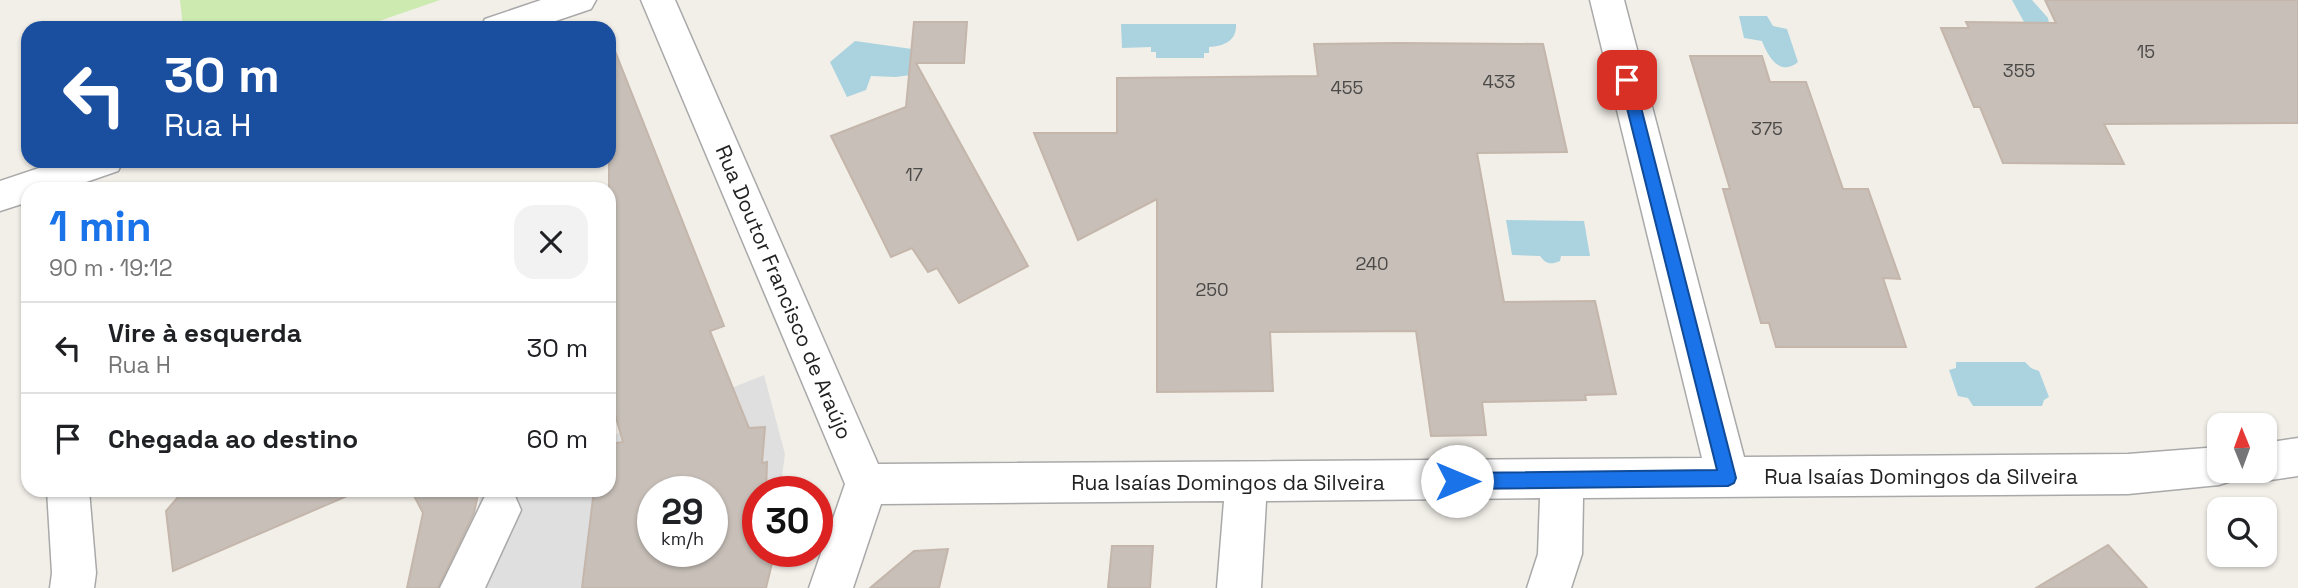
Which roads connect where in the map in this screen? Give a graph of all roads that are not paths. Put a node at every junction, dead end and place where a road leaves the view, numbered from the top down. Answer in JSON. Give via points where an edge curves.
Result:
{"nodes":[{"id":1,"x":579,"y":0,"type":"edge"},
{"id":2,"x":658,"y":0,"type":"edge"},
{"id":3,"x":1607,"y":0,"type":"edge"},
{"id":4,"x":518,"y":21,"type":"edge"},
{"id":5,"x":88,"y":168,"type":"edge"},
{"id":6,"x":52,"y":182,"type":"edge"},
{"id":7,"x":21,"y":191,"type":"edge"},
{"id":8,"x":0,"y":197,"type":"edge"},
{"id":9,"x":2298,"y":457,"type":"edge"},
{"id":10,"x":2277,"y":460,"type":"edge"},
{"id":11,"x":2207,"y":467,"type":"edge"},
{"id":12,"x":1728,"y":478,"type":"junction"},
{"id":13,"x":1562,"y":480,"type":"junction"},
{"id":14,"x":1247,"y":481,"type":"junction"},
{"id":15,"x":866,"y":484,"type":"junction"},
{"id":16,"x":69,"y":497,"type":"edge"},
{"id":17,"x":500,"y":510,"type":"dead end"},
{"id":18,"x":72,"y":588,"type":"edge"},
{"id":19,"x":462,"y":588,"type":"edge"},
{"id":20,"x":831,"y":588,"type":"edge"},
{"id":21,"x":1239,"y":588,"type":"edge"},
{"id":22,"x":1549,"y":588,"type":"edge"}],
"edges":[{"from":1,"to":4,"type":"street"},
{"from":2,"to":15,"type":"street","name":"Rua Doutor Francisco de Araújo"},
{"from":3,"to":12,"type":"street"},
{"from":5,"to":6,"type":"street"},
{"from":7,"to":8,"type":"street"},
{"from":9,"to":10,"type":"street"},
{"from":11,"to":12,"type":"street","name":"Rua Isaías Domingos da Silveira","via":[[2128,474]]},
{"from":12,"to":13,"type":"street","name":"Rua Isaías Domingos da Silveira"},
{"from":13,"to":14,"type":"street","name":"Rua Isaías Domingos da Silveira"},
{"from":13,"to":22,"type":"street","via":[[1560,554]]},
{"from":14,"to":15,"type":"street","name":"Rua Isaías Domingos da Silveira"},
{"from":14,"to":21,"type":"street"},
{"from":15,"to":20,"type":"street"},
{"from":16,"to":18,"type":"street"},
{"from":17,"to":19,"type":"street"}]}
